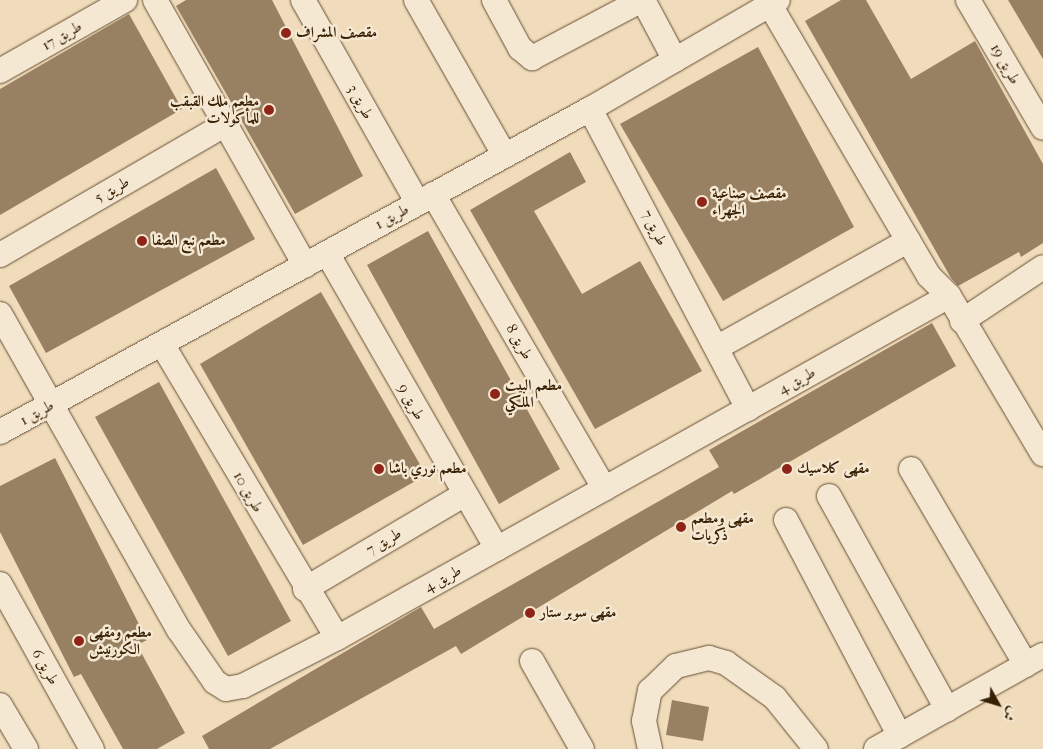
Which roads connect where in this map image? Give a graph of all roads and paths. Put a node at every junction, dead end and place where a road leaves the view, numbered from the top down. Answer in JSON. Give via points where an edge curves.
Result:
{"nodes":[{"id":1,"x":125,"y":0,"type":"edge"},
{"id":2,"x":155,"y":0,"type":"edge"},
{"id":3,"x":304,"y":0,"type":"edge"},
{"id":4,"x":416,"y":0,"type":"edge"},
{"id":5,"x":494,"y":0,"type":"edge"},
{"id":6,"x":643,"y":0,"type":"edge"},
{"id":7,"x":968,"y":0,"type":"edge"},
{"id":8,"x":774,"y":2,"type":"edge"},
{"id":9,"x":675,"y":60,"type":"junction"},
{"id":10,"x":0,"y":71,"type":"edge"},
{"id":11,"x":590,"y":108,"type":"junction"},
{"id":12,"x":224,"y":126,"type":"junction"},
{"id":13,"x":1043,"y":128,"type":"edge"},
{"id":14,"x":504,"y":154,"type":"junction"},
{"id":15,"x":425,"y":199,"type":"junction"},
{"id":16,"x":908,"y":241,"type":"junction"},
{"id":17,"x":327,"y":253,"type":"junction"},
{"id":18,"x":0,"y":254,"type":"edge"},
{"id":19,"x":305,"y":265,"type":"junction"},
{"id":20,"x":1042,"y":272,"type":"edge"},
{"id":21,"x":949,"y":296,"type":"junction"},
{"id":22,"x":0,"y":314,"type":"edge"},
{"id":23,"x":962,"y":321,"type":"junction"},
{"id":24,"x":162,"y":344,"type":"junction"},
{"id":25,"x":718,"y":347,"type":"junction"},
{"id":26,"x":52,"y":405,"type":"junction"},
{"id":27,"x":748,"y":409,"type":"junction"},
{"id":28,"x":1,"y":433,"type":"edge"},
{"id":29,"x":1043,"y":454,"type":"edge"},
{"id":30,"x":911,"y":469,"type":"dead end"},
{"id":31,"x":605,"y":489,"type":"junction"},
{"id":32,"x":464,"y":495,"type":"junction"},
{"id":33,"x":828,"y":496,"type":"dead end"},
{"id":34,"x":786,"y":520,"type":"dead end"},
{"id":35,"x":497,"y":549,"type":"junction"},
{"id":36,"x":0,"y":584,"type":"edge"},
{"id":37,"x":305,"y":589,"type":"junction"},
{"id":38,"x":337,"y":638,"type":"junction"},
{"id":39,"x":1034,"y":660,"type":"edge"},
{"id":40,"x":532,"y":661,"type":"dead end"},
{"id":41,"x":0,"y":705,"type":"edge"},
{"id":42,"x":947,"y":709,"type":"junction"},
{"id":43,"x":900,"y":736,"type":"junction"},
{"id":44,"x":808,"y":746,"type":"edge"},
{"id":45,"x":26,"y":749,"type":"edge"},
{"id":46,"x":92,"y":749,"type":"edge"},
{"id":47,"x":582,"y":749,"type":"edge"},
{"id":48,"x":650,"y":749,"type":"edge"},
{"id":49,"x":876,"y":749,"type":"edge"}],
"edges":[{"from":1,"to":10,"type":"street","name":"طريق 17"},
{"from":2,"to":12,"type":"street"},
{"from":3,"to":15,"type":"street","name":"طريق 3"},
{"from":4,"to":14,"type":"street"},
{"from":5,"to":6,"type":"street","via":[[520,48],[532,58]]},
{"from":6,"to":9,"type":"street"},
{"from":7,"to":13,"type":"street","name":"طريق 19"},
{"from":8,"to":9,"type":"street","name":"طريق 1"},
{"from":8,"to":16,"type":"street"},
{"from":9,"to":11,"type":"street","name":"طريق 1"},
{"from":11,"to":14,"type":"street","name":"طريق 1"},
{"from":11,"to":25,"type":"street","name":"طريق 7"},
{"from":12,"to":18,"type":"street","name":"طريق 5"},
{"from":12,"to":19,"type":"street"},
{"from":14,"to":15,"type":"street","name":"طريق 1"},
{"from":15,"to":17,"type":"street","name":"طريق 1"},
{"from":15,"to":31,"type":"street","name":"طريق 8"},
{"from":16,"to":21,"type":"street","via":[[929,276]]},
{"from":16,"to":25,"type":"street"},
{"from":17,"to":19,"type":"street","name":"طريق 1"},
{"from":17,"to":32,"type":"street","name":"طريق 9"},
{"from":19,"to":24,"type":"street","name":"طريق 1"},
{"from":20,"to":23,"type":"street"},
{"from":21,"to":23,"type":"street"},
{"from":21,"to":27,"type":"street","name":"طريق 4"},
{"from":22,"to":26,"type":"street"},
{"from":23,"to":29,"type":"street"},
{"from":24,"to":26,"type":"street","name":"طريق 1"},
{"from":24,"to":37,"type":"street","name":"طريق 10"},
{"from":25,"to":27,"type":"street","name":"طريق 7"},
{"from":26,"to":28,"type":"street","name":"طريق 1"},
{"from":26,"to":38,"type":"street","name":"طريق 4","via":[[179,630],[215,682],[226,689],[243,686]]},
{"from":27,"to":31,"type":"street","name":"طريق 4"},
{"from":30,"to":39,"type":"street"},
{"from":31,"to":35,"type":"street","name":"طريق 4"},
{"from":32,"to":35,"type":"street","name":"طريق 9"},
{"from":32,"to":37,"type":"street","name":"طريق 7"},
{"from":33,"to":42,"type":"street"},
{"from":34,"to":43,"type":"street"},
{"from":35,"to":38,"type":"street","name":"طريق 4"},
{"from":36,"to":46,"type":"street","name":"طريق 6"},
{"from":37,"to":38,"type":"street","name":"طريق 10"},
{"from":39,"to":42,"type":"street"},
{"from":40,"to":47,"type":"street"},
{"from":41,"to":45,"type":"street"},
{"from":42,"to":43,"type":"street"},
{"from":43,"to":49,"type":"street"},
{"from":44,"to":48,"type":"street","via":[[774,698],[726,663],[709,658],[676,666],[650,692],[644,721]]}]}
